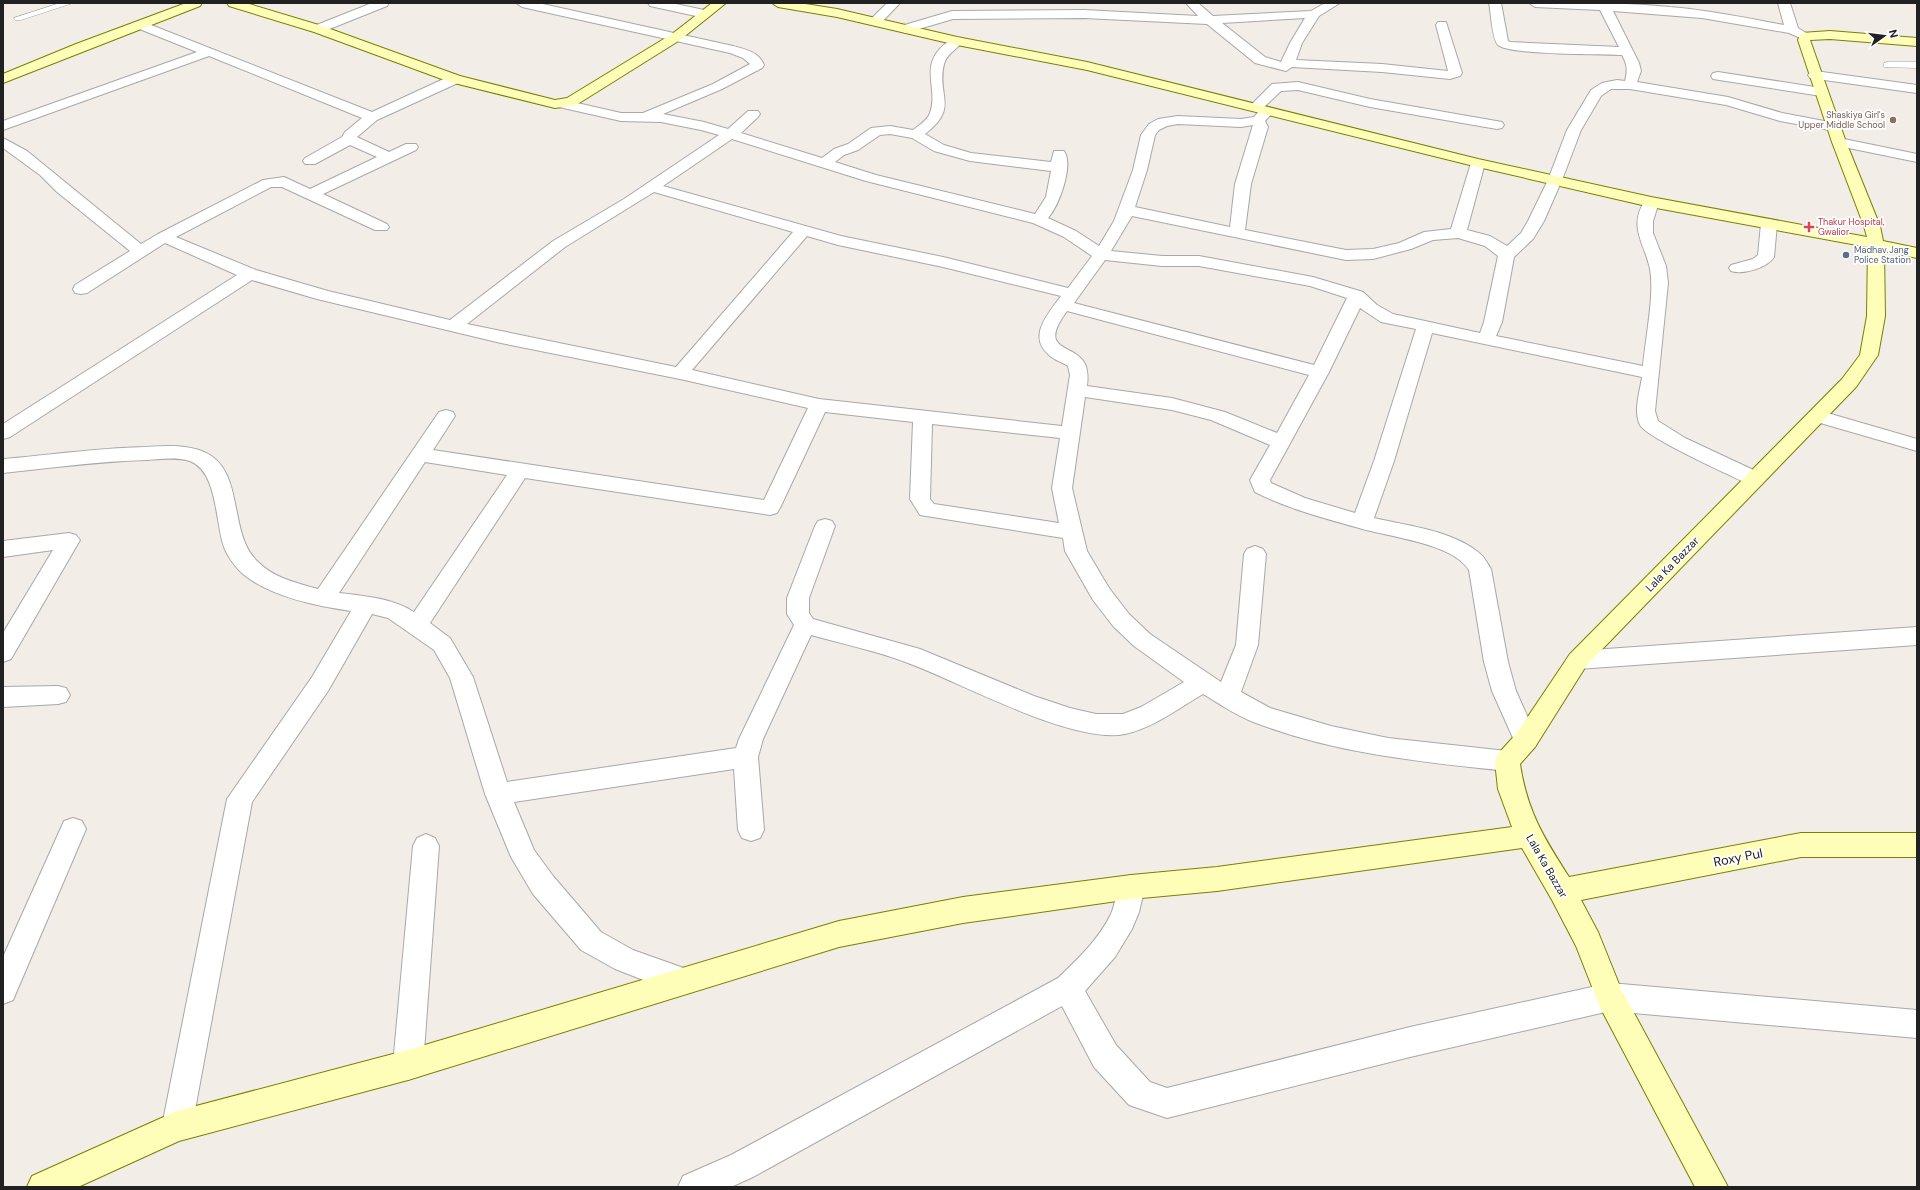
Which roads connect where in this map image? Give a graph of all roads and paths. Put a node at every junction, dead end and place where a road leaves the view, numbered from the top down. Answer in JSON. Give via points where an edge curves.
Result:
{"nodes":[{"id":1,"x":69,"y":3,"type":"edge"},
{"id":2,"x":196,"y":3,"type":"edge"},
{"id":3,"x":204,"y":3,"type":"edge"},
{"id":4,"x":207,"y":3,"type":"edge"},
{"id":5,"x":233,"y":3,"type":"edge"},
{"id":6,"x":383,"y":3,"type":"edge"},
{"id":7,"x":522,"y":3,"type":"edge"},
{"id":8,"x":654,"y":3,"type":"edge"},
{"id":9,"x":720,"y":3,"type":"edge"},
{"id":10,"x":778,"y":3,"type":"edge"},
{"id":11,"x":894,"y":3,"type":"edge"},
{"id":12,"x":1192,"y":3,"type":"edge"},
{"id":13,"x":1334,"y":3,"type":"edge"},
{"id":14,"x":1495,"y":3,"type":"edge"},
{"id":15,"x":1534,"y":3,"type":"edge"},
{"id":16,"x":1688,"y":3,"type":"edge"},
{"id":17,"x":1784,"y":3,"type":"edge"},
{"id":18,"x":1605,"y":8,"type":"junction"},
{"id":19,"x":705,"y":14,"type":"junction"},
{"id":20,"x":1314,"y":14,"type":"junction"},
{"id":21,"x":1702,"y":14,"type":"junction"},
{"id":22,"x":18,"y":18,"type":"dead end"},
{"id":23,"x":1210,"y":20,"type":"junction"},
{"id":24,"x":876,"y":21,"type":"junction"},
{"id":25,"x":141,"y":25,"type":"junction"},
{"id":26,"x":1442,"y":25,"type":"dead end"},
{"id":27,"x":905,"y":28,"type":"junction"},
{"id":28,"x":318,"y":29,"type":"junction"},
{"id":29,"x":1798,"y":33,"type":"junction"},
{"id":30,"x":676,"y":38,"type":"junction"},
{"id":31,"x":957,"y":41,"type":"junction"},
{"id":32,"x":1917,"y":42,"type":"edge"},
{"id":33,"x":1627,"y":51,"type":"junction"},
{"id":34,"x":209,"y":52,"type":"junction"},
{"id":35,"x":1286,"y":65,"type":"junction"},
{"id":36,"x":1888,"y":65,"type":"dead end"},
{"id":37,"x":1917,"y":65,"type":"edge"},
{"id":38,"x":1718,"y":76,"type":"dead end"},
{"id":39,"x":3,"y":79,"type":"edge"},
{"id":40,"x":455,"y":79,"type":"junction"},
{"id":41,"x":1818,"y":83,"type":"junction"},
{"id":42,"x":1630,"y":85,"type":"junction"},
{"id":43,"x":1286,"y":86,"type":"junction"},
{"id":44,"x":1917,"y":89,"type":"edge"},
{"id":45,"x":564,"y":104,"type":"junction"},
{"id":46,"x":1260,"y":113,"type":"junction"},
{"id":47,"x":753,"y":114,"type":"dead end"},
{"id":48,"x":372,"y":117,"type":"junction"},
{"id":49,"x":642,"y":118,"type":"junction"},
{"id":50,"x":1497,"y":125,"type":"dead end"},
{"id":51,"x":3,"y":126,"type":"edge"},
{"id":52,"x":731,"y":134,"type":"junction"},
{"id":53,"x":1837,"y":134,"type":"junction"},
{"id":54,"x":916,"y":135,"type":"junction"},
{"id":55,"x":350,"y":139,"type":"junction"},
{"id":56,"x":3,"y":142,"type":"edge"},
{"id":57,"x":411,"y":146,"type":"dead end"},
{"id":58,"x":389,"y":157,"type":"junction"},
{"id":59,"x":1917,"y":158,"type":"edge"},
{"id":60,"x":310,"y":161,"type":"dead end"},
{"id":61,"x":826,"y":163,"type":"junction"},
{"id":62,"x":1478,"y":163,"type":"junction"},
{"id":63,"x":1555,"y":180,"type":"junction"},
{"id":64,"x":651,"y":187,"type":"junction"},
{"id":65,"x":311,"y":194,"type":"junction"},
{"id":66,"x":1651,"y":202,"type":"junction"},
{"id":67,"x":1126,"y":210,"type":"junction"},
{"id":68,"x":1039,"y":220,"type":"junction"},
{"id":69,"x":1769,"y":224,"type":"junction"},
{"id":70,"x":381,"y":227,"type":"dead end"},
{"id":71,"x":804,"y":230,"type":"junction"},
{"id":72,"x":1458,"y":233,"type":"junction"},
{"id":73,"x":1237,"y":234,"type":"junction"},
{"id":74,"x":164,"y":237,"type":"junction"},
{"id":75,"x":1876,"y":244,"type":"junction"},
{"id":76,"x":139,"y":251,"type":"junction"},
{"id":77,"x":1917,"y":253,"type":"edge"},
{"id":78,"x":1101,"y":255,"type":"junction"},
{"id":79,"x":1506,"y":255,"type":"junction"},
{"id":80,"x":1316,"y":266,"type":"junction"},
{"id":81,"x":1737,"y":268,"type":"dead end"},
{"id":82,"x":250,"y":274,"type":"junction"},
{"id":83,"x":80,"y":288,"type":"dead end"},
{"id":84,"x":1357,"y":296,"type":"junction"},
{"id":85,"x":1067,"y":299,"type":"junction"},
{"id":86,"x":454,"y":326,"type":"junction"},
{"id":87,"x":1424,"y":327,"type":"junction"},
{"id":88,"x":1486,"y":339,"type":"junction"},
{"id":89,"x":1320,"y":372,"type":"junction"},
{"id":90,"x":680,"y":373,"type":"junction"},
{"id":91,"x":1651,"y":373,"type":"junction"},
{"id":92,"x":1077,"y":390,"type":"junction"},
{"id":93,"x":819,"y":405,"type":"junction"},
{"id":94,"x":446,"y":416,"type":"dead end"},
{"id":95,"x":1816,"y":416,"type":"junction"},
{"id":96,"x":923,"y":417,"type":"junction"},
{"id":97,"x":3,"y":433,"type":"edge"},
{"id":98,"x":1070,"y":433,"type":"junction"},
{"id":99,"x":1281,"y":442,"type":"junction"},
{"id":100,"x":1917,"y":445,"type":"edge"},
{"id":101,"x":420,"y":455,"type":"junction"},
{"id":102,"x":3,"y":466,"type":"edge"},
{"id":103,"x":520,"y":470,"type":"junction"},
{"id":104,"x":1755,"y":479,"type":"junction"},
{"id":105,"x":1362,"y":522,"type":"junction"},
{"id":106,"x":825,"y":526,"type":"dead end"},
{"id":107,"x":1072,"y":532,"type":"junction"},
{"id":108,"x":3,"y":550,"type":"edge"},
{"id":109,"x":1255,"y":554,"type":"dead end"},
{"id":110,"x":323,"y":599,"type":"junction"},
{"id":111,"x":366,"y":604,"type":"junction"},
{"id":112,"x":417,"y":625,"type":"junction"},
{"id":113,"x":805,"y":625,"type":"junction"},
{"id":114,"x":1917,"y":636,"type":"edge"},
{"id":115,"x":3,"y":653,"type":"edge"},
{"id":116,"x":1578,"y":660,"type":"junction"},
{"id":117,"x":1203,"y":683,"type":"junction"},
{"id":118,"x":58,"y":695,"type":"dead end"},
{"id":119,"x":3,"y":697,"type":"edge"},
{"id":120,"x":1227,"y":698,"type":"junction"},
{"id":121,"x":1526,"y":740,"type":"junction"},
{"id":122,"x":746,"y":757,"type":"junction"},
{"id":123,"x":1507,"y":761,"type":"junction"},
{"id":124,"x":498,"y":794,"type":"junction"},
{"id":125,"x":73,"y":829,"type":"dead end"},
{"id":126,"x":752,"y":830,"type":"dead end"},
{"id":127,"x":1529,"y":836,"type":"junction"},
{"id":128,"x":426,"y":846,"type":"dead end"},
{"id":129,"x":1916,"y":847,"type":"edge"},
{"id":130,"x":1131,"y":887,"type":"junction"},
{"id":131,"x":1562,"y":891,"type":"junction"},
{"id":132,"x":682,"y":981,"type":"junction"},
{"id":133,"x":1068,"y":988,"type":"junction"},
{"id":134,"x":3,"y":990,"type":"edge"},
{"id":135,"x":1610,"y":997,"type":"junction"},
{"id":136,"x":1917,"y":1024,"type":"edge"},
{"id":137,"x":408,"y":1065,"type":"junction"},
{"id":138,"x":177,"y":1126,"type":"junction"},
{"id":139,"x":43,"y":1187,"type":"edge"},
{"id":140,"x":694,"y":1187,"type":"edge"},
{"id":141,"x":1712,"y":1187,"type":"edge"}],
"edges":[{"from":1,"to":22,"type":"lane"},
{"from":2,"to":25,"type":"street"},
{"from":3,"to":4,"type":"street"},
{"from":5,"to":28,"type":"street"},
{"from":6,"to":28,"type":"street"},
{"from":7,"to":30,"type":"street"},
{"from":8,"to":19,"type":"street"},
{"from":9,"to":19,"type":"street"},
{"from":10,"to":24,"type":"street"},
{"from":11,"to":24,"type":"street"},
{"from":12,"to":23,"type":"street"},
{"from":13,"to":20,"type":"street"},
{"from":14,"to":33,"type":"street","via":[[1502,42],[1508,46]]},
{"from":15,"to":18,"type":"street"},
{"from":16,"to":21,"type":"street"},
{"from":17,"to":29,"type":"street"},
{"from":18,"to":21,"type":"street"},
{"from":18,"to":33,"type":"street"},
{"from":19,"to":30,"type":"street"},
{"from":20,"to":23,"type":"street"},
{"from":20,"to":35,"type":"street"},
{"from":21,"to":29,"type":"street"},
{"from":23,"to":27,"type":"street","via":[[1084,14],[952,15]]},
{"from":23,"to":35,"type":"street","via":[[1260,60]]},
{"from":24,"to":27,"type":"street"},
{"from":25,"to":34,"type":"street"},
{"from":25,"to":39,"type":"street"},
{"from":26,"to":35,"type":"street","via":[[1455,70],[1455,73],[1450,75],[1375,68]]},
{"from":27,"to":31,"type":"street"},
{"from":28,"to":40,"type":"street"},
{"from":29,"to":32,"type":"street"},
{"from":29,"to":41,"type":"street","name":"Lala Ka Bazzar","via":[[1805,45]]},
{"from":30,"to":45,"type":"street"},
{"from":30,"to":49,"type":"street","via":[[749,55],[756,60],[757,65],[703,93]]},
{"from":31,"to":46,"type":"street","via":[[1088,66]]},
{"from":31,"to":54,"type":"street","via":[[941,56],[938,65],[938,110],[933,120]]},
{"from":33,"to":42,"type":"street","via":[[1634,71]]},
{"from":34,"to":48,"type":"street"},
{"from":34,"to":51,"type":"street"},
{"from":35,"to":43,"type":"street"},
{"from":36,"to":37,"type":"lane"},
{"from":38,"to":41,"type":"street"},
{"from":40,"to":45,"type":"street","via":[[538,101]]},
{"from":40,"to":48,"type":"street"},
{"from":41,"to":44,"type":"street"},
{"from":41,"to":53,"type":"street","name":"Lala Ka Bazzar"},
{"from":42,"to":53,"type":"street","via":[[1728,101]]},
{"from":42,"to":63,"type":"street","via":[[1607,86],[1596,93],[1574,130]]},
{"from":43,"to":46,"type":"street","via":[[1273,90]]},
{"from":43,"to":50,"type":"street","via":[[1298,86],[1370,103]]},
{"from":45,"to":49,"type":"street","via":[[609,115]]},
{"from":46,"to":62,"type":"street"},
{"from":46,"to":67,"type":"street","via":[[1241,123],[1178,120],[1163,122],[1154,127],[1148,135],[1140,170]]},
{"from":46,"to":73,"type":"street","via":[[1261,127],[1243,184]]},
{"from":47,"to":52,"type":"street"},
{"from":48,"to":55,"type":"street","via":[[350,135]]},
{"from":49,"to":52,"type":"street","via":[[682,121]]},
{"from":52,"to":61,"type":"street"},
{"from":52,"to":64,"type":"street"},
{"from":53,"to":59,"type":"street"},
{"from":53,"to":75,"type":"street","name":"Lala Ka Bazzar","via":[[1872,226]]},
{"from":54,"to":61,"type":"street","via":[[890,130],[876,131],[853,147],[839,152]]},
{"from":54,"to":68,"type":"street","via":[[939,148],[970,157],[1059,160],[1056,194],[1048,211]]},
{"from":55,"to":58,"type":"street"},
{"from":55,"to":60,"type":"street"},
{"from":56,"to":76,"type":"street","via":[[45,172],[62,189]]},
{"from":57,"to":58,"type":"street"},
{"from":58,"to":65,"type":"street"},
{"from":61,"to":68,"type":"street","via":[[871,178]]},
{"from":62,"to":63,"type":"street"},
{"from":62,"to":72,"type":"street"},
{"from":63,"to":66,"type":"street"},
{"from":63,"to":79,"type":"street","via":[[1527,236]]},
{"from":64,"to":71,"type":"street"},
{"from":64,"to":86,"type":"street","via":[[559,244]]},
{"from":65,"to":70,"type":"street"},
{"from":65,"to":74,"type":"street","via":[[284,182],[268,183]]},
{"from":66,"to":69,"type":"street"},
{"from":66,"to":91,"type":"street","via":[[1645,221],[1645,233],[1658,266],[1660,283]]},
{"from":67,"to":73,"type":"street"},
{"from":67,"to":78,"type":"street"},
{"from":68,"to":78,"type":"street","via":[[1070,234]]},
{"from":69,"to":75,"type":"street"},
{"from":69,"to":81,"type":"street","via":[[1766,257],[1759,262]]},
{"from":71,"to":85,"type":"street","via":[[838,240],[943,262]]},
{"from":71,"to":90,"type":"street"},
{"from":72,"to":79,"type":"street","via":[[1490,242]]},
{"from":72,"to":80,"type":"street","via":[[1430,235],[1405,246],[1373,254],[1346,255]]},
{"from":73,"to":80,"type":"street"},
{"from":74,"to":76,"type":"street"},
{"from":74,"to":82,"type":"street"},
{"from":75,"to":77,"type":"street"},
{"from":75,"to":95,"type":"street","name":"Lala Ka Bazzar","via":[[1876,316],[1869,355],[1849,383]]},
{"from":76,"to":83,"type":"street"},
{"from":78,"to":80,"type":"street","via":[[1162,261]]},
{"from":78,"to":85,"type":"street"},
{"from":79,"to":88,"type":"street","via":[[1493,322]]},
{"from":80,"to":84,"type":"street"},
{"from":82,"to":86,"type":"street","via":[[323,295]]},
{"from":82,"to":97,"type":"street"},
{"from":84,"to":87,"type":"street","via":[[1371,309],[1387,318]]},
{"from":84,"to":89,"type":"street"},
{"from":85,"to":89,"type":"street"},
{"from":85,"to":92,"type":"street","via":[[1047,331],[1049,344],[1056,352],[1076,364],[1079,375]]},
{"from":86,"to":90,"type":"street","via":[[501,338]]},
{"from":87,"to":88,"type":"street"},
{"from":87,"to":105,"type":"street","via":[[1384,462]]},
{"from":88,"to":91,"type":"street"},
{"from":89,"to":99,"type":"street"},
{"from":90,"to":93,"type":"street"},
{"from":91,"to":104,"type":"street","via":[[1646,411],[1649,424],[1678,442]]},
{"from":92,"to":98,"type":"street"},
{"from":92,"to":99,"type":"street","via":[[1180,406],[1218,416]]},
{"from":93,"to":96,"type":"street"},
{"from":93,"to":103,"type":"street","via":[[770,508]]},
{"from":94,"to":101,"type":"street"},
{"from":95,"to":100,"type":"street"},
{"from":95,"to":104,"type":"street","name":"Lala Ka Bazzar"},
{"from":96,"to":98,"type":"street"},
{"from":96,"to":107,"type":"street","via":[[920,499],[927,510]]},
{"from":98,"to":107,"type":"street","via":[[1062,488]]},
{"from":99,"to":105,"type":"street","via":[[1260,480],[1262,487],[1286,498]]},
{"from":101,"to":103,"type":"street"},
{"from":101,"to":110,"type":"street"},
{"from":102,"to":110,"type":"street","via":[[121,454],[179,452],[198,457],[214,469],[221,486],[226,518],[235,548],[250,568],[272,583]]},
{"from":103,"to":112,"type":"street"},
{"from":104,"to":116,"type":"street","name":"Lala Ka Bazzar"},
{"from":105,"to":121,"type":"street","via":[[1456,548],[1472,558],[1480,569],[1496,662],[1504,691]]},
{"from":106,"to":113,"type":"street","via":[[798,598],[798,614]]},
{"from":107,"to":117,"type":"street","via":[[1076,551],[1101,594],[1121,620],[1142,640]]},
{"from":108,"to":115,"type":"street","via":[[69,540]]},
{"from":109,"to":120,"type":"street","via":[[1247,645]]},
{"from":110,"to":111,"type":"street"},
{"from":111,"to":112,"type":"street","via":[[395,611]]},
{"from":111,"to":138,"type":"street","via":[[320,684],[240,799]]},
{"from":112,"to":124,"type":"street","via":[[442,644],[461,677]]},
{"from":113,"to":117,"type":"street","via":[[912,655],[1026,703],[1069,718],[1096,724],[1124,724],[1149,714]]},
{"from":113,"to":122,"type":"street","via":[[752,738]]},
{"from":114,"to":116,"type":"street"},
{"from":116,"to":121,"type":"street","name":"Lala Ka Bazzar"},
{"from":117,"to":120,"type":"street"},
{"from":118,"to":119,"type":"street"},
{"from":120,"to":123,"type":"street","via":[[1263,716],[1331,736],[1388,748]]},
{"from":121,"to":123,"type":"street","name":"Lala Ka Bazzar"},
{"from":122,"to":124,"type":"street"},
{"from":122,"to":126,"type":"street"},
{"from":123,"to":127,"type":"street","name":"Lala Ka Bazzar","via":[[1511,789]]},
{"from":124,"to":132,"type":"street","via":[[524,857],[591,941],[624,960]]},
{"from":125,"to":134,"type":"street"},
{"from":127,"to":130,"type":"street","via":[[1217,879]]},
{"from":127,"to":131,"type":"street","name":"Lala Ka Bazzar"},
{"from":128,"to":137,"type":"street"},
{"from":129,"to":131,"type":"street","name":"Roxy Pul","via":[[1800,845]]},
{"from":130,"to":132,"type":"street","via":[[963,910],[839,934]]},
{"from":130,"to":133,"type":"street","via":[[1122,920],[1104,950]]},
{"from":131,"to":135,"type":"street","name":"Lala Ka Bazzar","via":[[1588,941]]},
{"from":132,"to":137,"type":"street"},
{"from":133,"to":135,"type":"street","via":[[1105,1056],[1140,1094],[1167,1103],[1410,1042]]},
{"from":133,"to":140,"type":"street","via":[[742,1166]]},
{"from":135,"to":136,"type":"street"},
{"from":135,"to":141,"type":"street","name":"Lala Ka Bazzar"},
{"from":137,"to":138,"type":"street"},
{"from":138,"to":139,"type":"street"}]}
